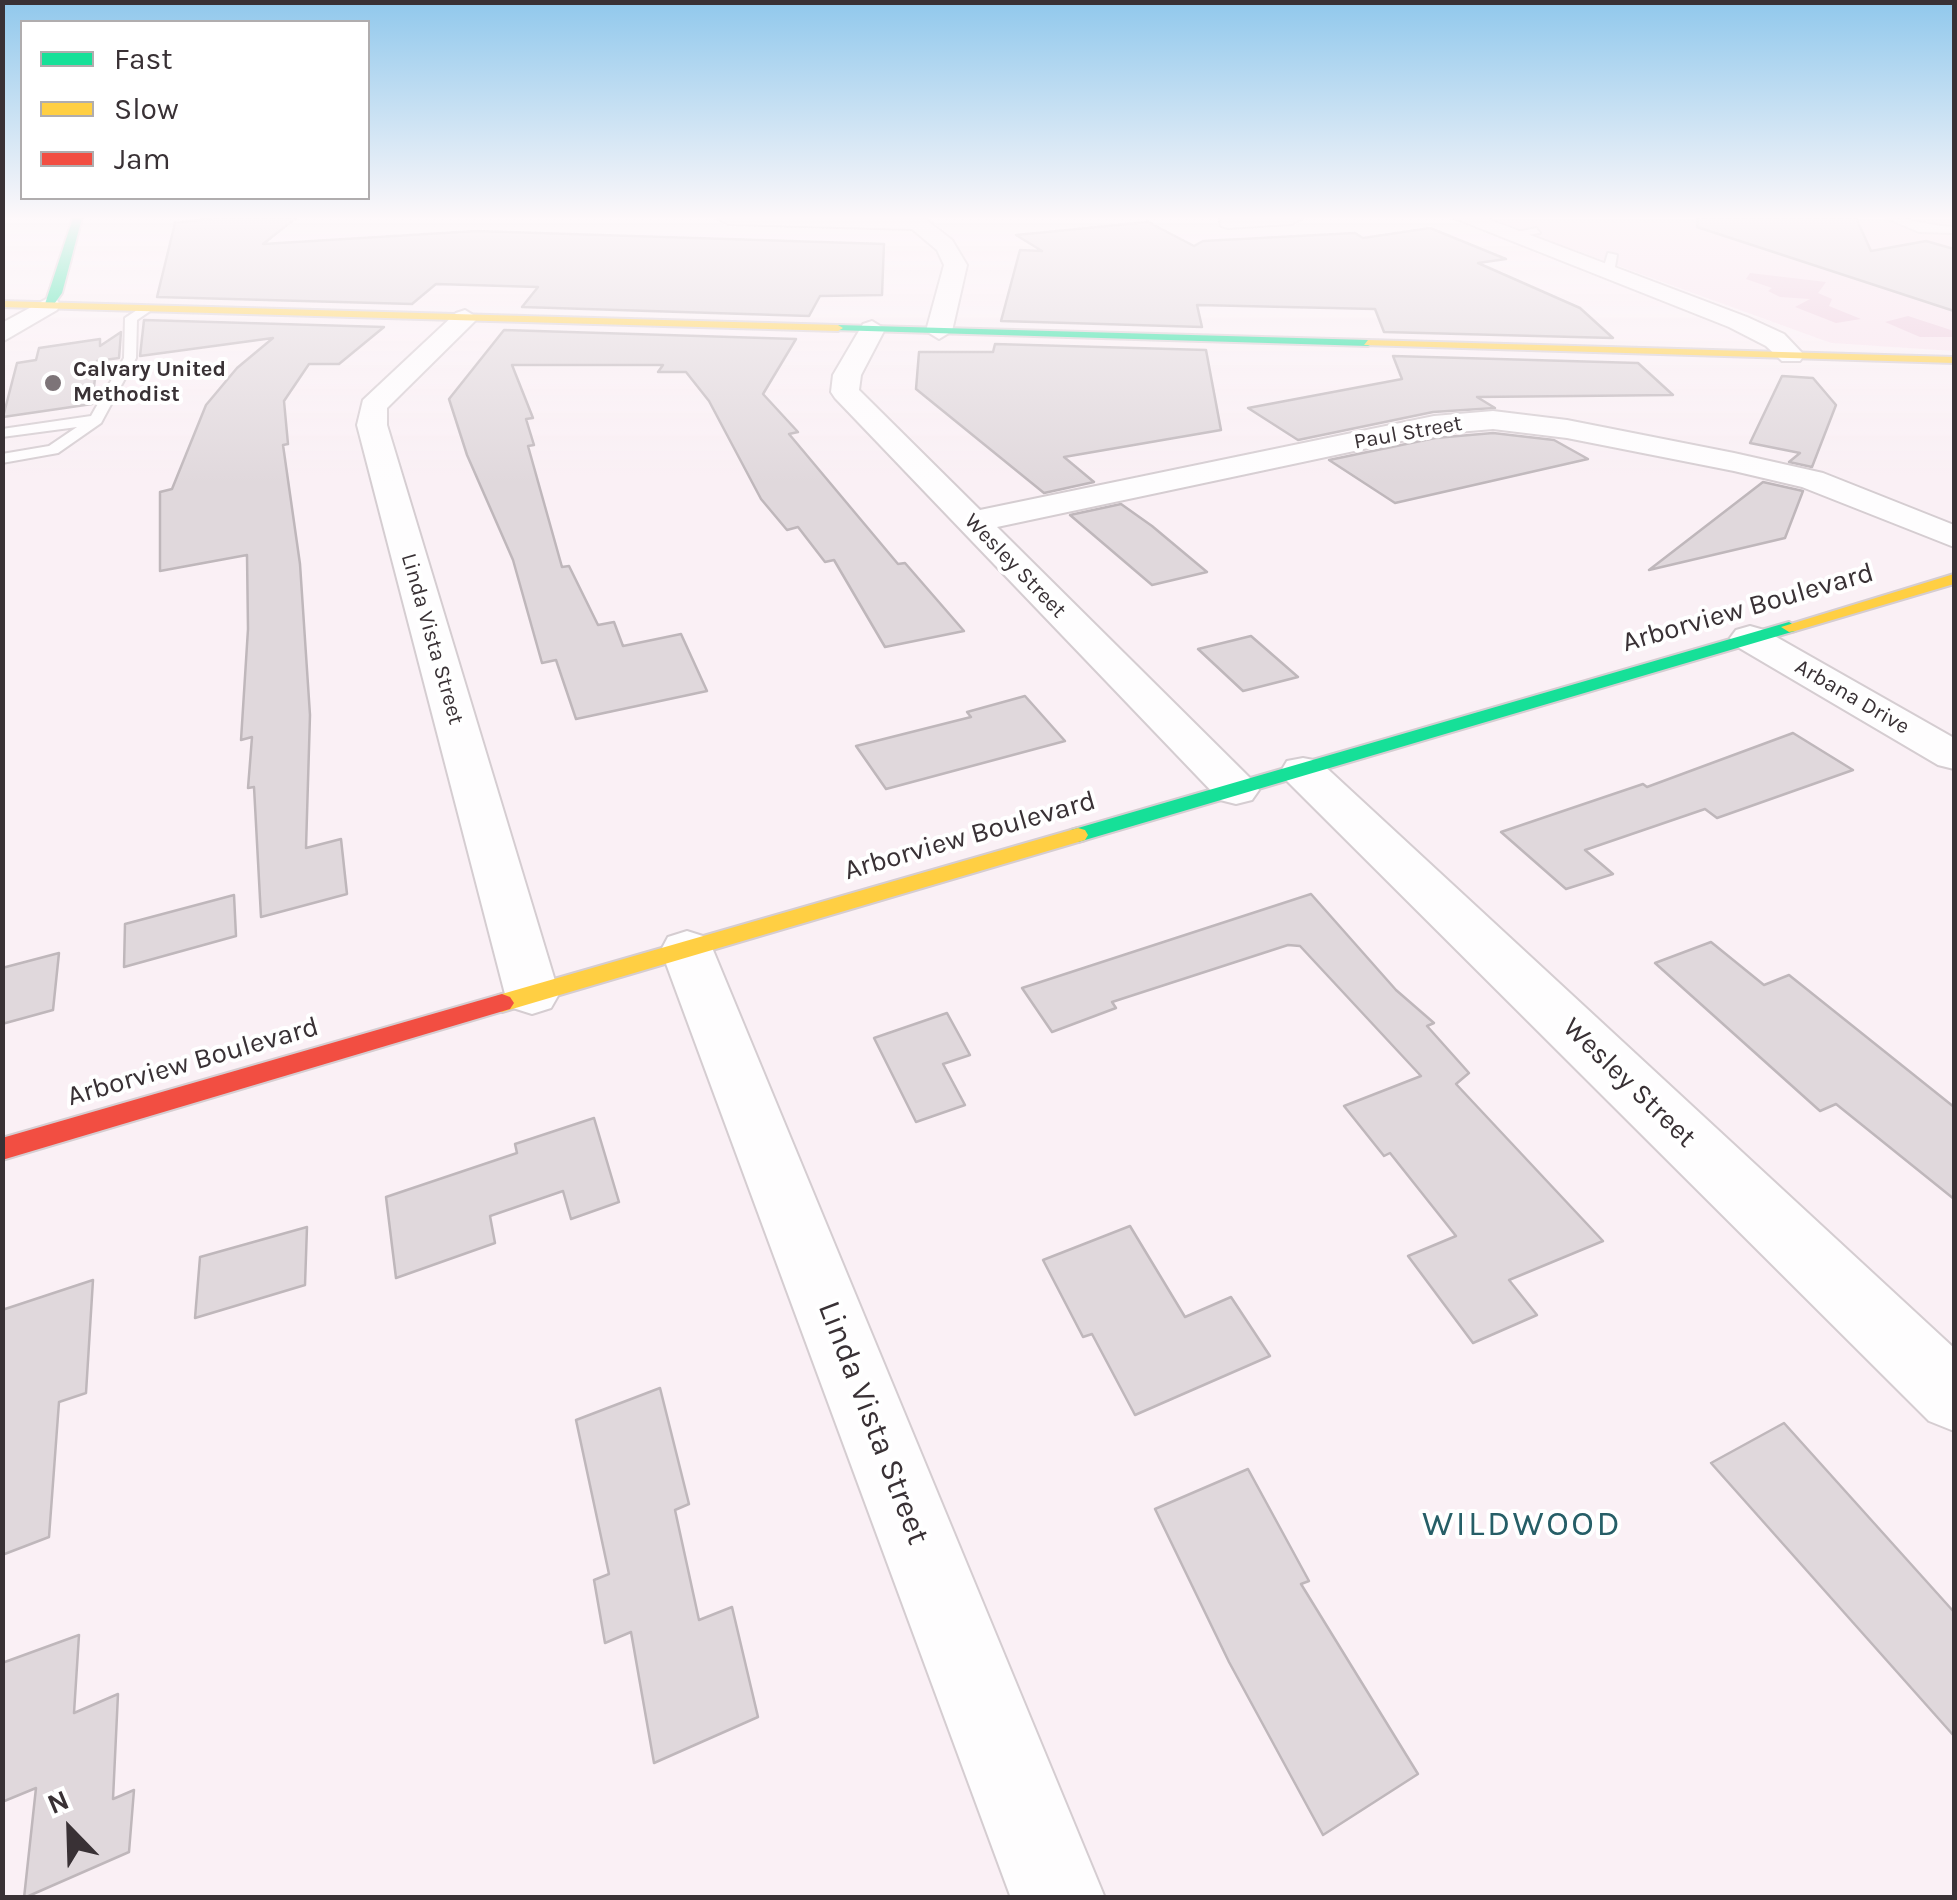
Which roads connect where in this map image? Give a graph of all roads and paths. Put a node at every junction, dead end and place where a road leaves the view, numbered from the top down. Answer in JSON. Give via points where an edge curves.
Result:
{"nodes":[{"id":1,"x":45,"y":307,"type":"edge"},
{"id":2,"x":103,"y":307,"type":"edge"},
{"id":3,"x":946,"y":307,"type":"edge"},
{"id":4,"x":1705,"y":307,"type":"edge"},
{"id":5,"x":147,"y":308,"type":"junction"},
{"id":6,"x":464,"y":318,"type":"junction"},
{"id":7,"x":872,"y":329,"type":"junction"},
{"id":8,"x":939,"y":330,"type":"junction"},
{"id":9,"x":2,"y":334,"type":"edge"},
{"id":10,"x":1791,"y":355,"type":"junction"},
{"id":11,"x":1954,"y":360,"type":"edge"},
{"id":12,"x":96,"y":420,"type":"junction"},
{"id":13,"x":2,"y":432,"type":"edge"},
{"id":14,"x":2,"y":459,"type":"edge"},
{"id":15,"x":972,"y":522,"type":"junction"},
{"id":16,"x":1954,"y":537,"type":"edge"},
{"id":17,"x":1954,"y":579,"type":"edge"},
{"id":18,"x":1750,"y":638,"type":"junction"},
{"id":19,"x":1954,"y":756,"type":"edge"},
{"id":20,"x":1303,"y":771,"type":"junction"},
{"id":21,"x":1236,"y":790,"type":"junction"},
{"id":22,"x":688,"y":950,"type":"junction"},
{"id":23,"x":532,"y":994,"type":"junction"},
{"id":24,"x":2,"y":1149,"type":"edge"},
{"id":25,"x":1954,"y":1396,"type":"edge"},
{"id":26,"x":1058,"y":1898,"type":"edge"}],
"edges":[{"from":1,"to":9,"type":"street"},
{"from":2,"to":5,"type":"main road"},
{"from":3,"to":8,"type":"street"},
{"from":4,"to":10,"type":"street","via":[[1761,332]]},
{"from":5,"to":6,"type":"main road"},
{"from":5,"to":12,"type":"lane","via":[[131,318],[130,358]]},
{"from":6,"to":7,"type":"main road"},
{"from":6,"to":23,"type":"street","name":"Linda Vista Street","via":[[372,406],[372,425]]},
{"from":7,"to":8,"type":"main road"},
{"from":7,"to":15,"type":"street","name":"Wesley Street","via":[[844,392]]},
{"from":8,"to":10,"type":"main road"},
{"from":10,"to":11,"type":"main road"},
{"from":12,"to":13,"type":"lane"},
{"from":12,"to":14,"type":"lane","via":[[52,450]]},
{"from":15,"to":16,"type":"street","name":"Paul Street","via":[[1434,425],[1493,420],[1812,480]]},
{"from":15,"to":21,"type":"street","name":"Wesley Street"},
{"from":17,"to":18,"type":"main road","name":"Arborview Boulevard"},
{"from":18,"to":19,"type":"street","name":"Arbana Drive"},
{"from":18,"to":20,"type":"main road","name":"Arborview Boulevard"},
{"from":20,"to":21,"type":"main road","name":"Arborview Boulevard"},
{"from":20,"to":25,"type":"street","name":"Wesley Street"},
{"from":21,"to":22,"type":"main road","name":"Arborview Boulevard"},
{"from":22,"to":23,"type":"main road","name":"Arborview Boulevard"},
{"from":22,"to":26,"type":"street","name":"Linda Vista Street"},
{"from":23,"to":24,"type":"main road","name":"Arborview Boulevard"}]}
